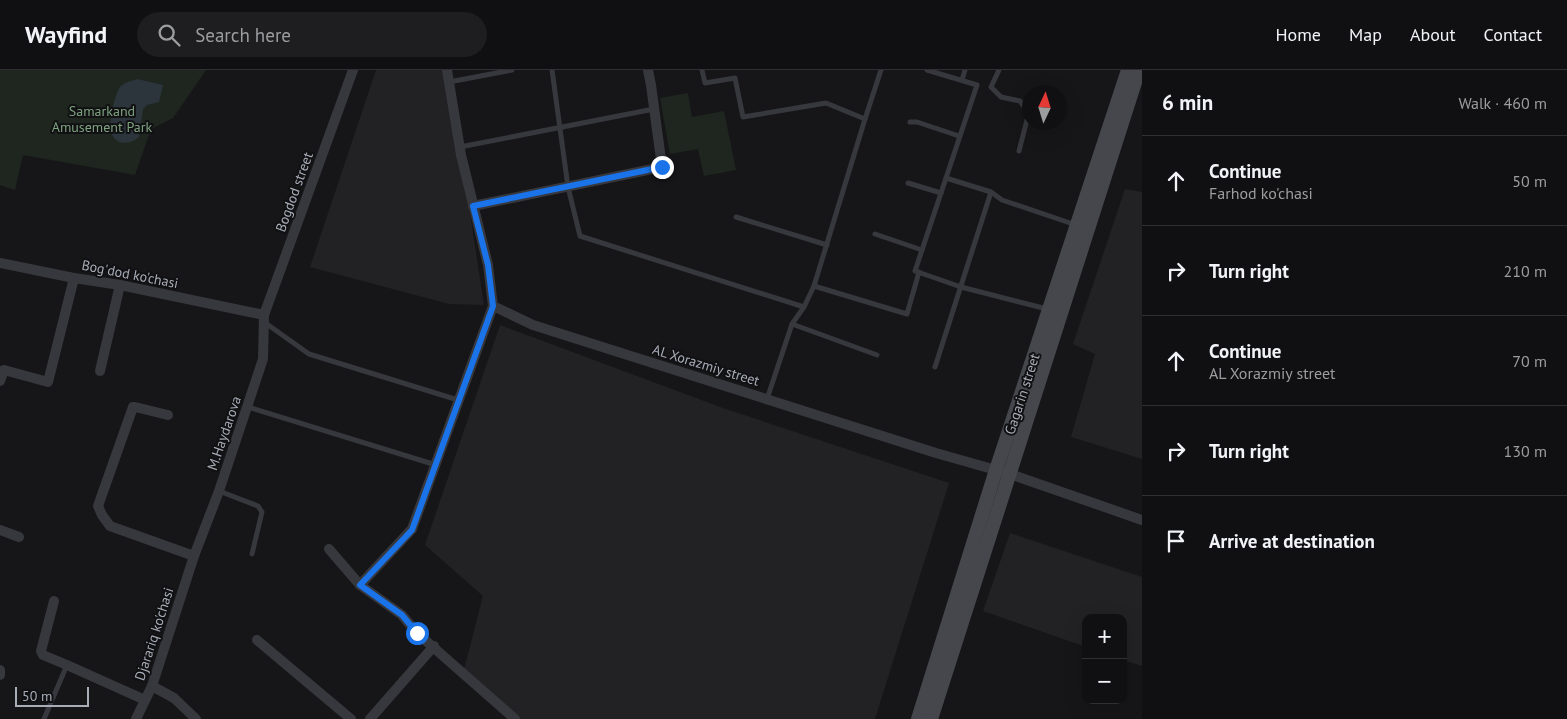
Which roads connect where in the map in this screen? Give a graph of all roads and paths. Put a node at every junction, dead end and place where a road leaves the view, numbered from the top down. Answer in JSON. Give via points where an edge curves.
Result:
{"nodes":[{"id":1,"x":353,"y":70,"type":"edge"},
{"id":2,"x":447,"y":70,"type":"edge"},
{"id":3,"x":512,"y":70,"type":"edge"},
{"id":4,"x":552,"y":70,"type":"edge"},
{"id":5,"x":648,"y":70,"type":"edge"},
{"id":6,"x":702,"y":70,"type":"edge"},
{"id":7,"x":881,"y":70,"type":"edge"},
{"id":8,"x":927,"y":70,"type":"edge"},
{"id":9,"x":965,"y":70,"type":"edge"},
{"id":10,"x":999,"y":70,"type":"edge"},
{"id":11,"x":1128,"y":70,"type":"edge"},
{"id":12,"x":1139,"y":70,"type":"edge"},
{"id":13,"x":962,"y":80,"type":"junction"},
{"id":14,"x":449,"y":82,"type":"junction"},
{"id":15,"x":654,"y":109,"type":"junction"},
{"id":16,"x":865,"y":119,"type":"junction"},
{"id":17,"x":910,"y":122,"type":"dead end"},
{"id":18,"x":561,"y":128,"type":"junction"},
{"id":19,"x":959,"y":136,"type":"junction"},
{"id":20,"x":460,"y":147,"type":"junction"},
{"id":21,"x":1019,"y":151,"type":"dead end"},
{"id":22,"x":946,"y":178,"type":"junction"},
{"id":23,"x":908,"y":183,"type":"dead end"},
{"id":24,"x":568,"y":187,"type":"junction"},
{"id":25,"x":991,"y":192,"type":"junction"},
{"id":26,"x":941,"y":194,"type":"junction"},
{"id":27,"x":473,"y":206,"type":"junction"},
{"id":28,"x":736,"y":217,"type":"dead end"},
{"id":29,"x":1078,"y":225,"type":"junction"},
{"id":30,"x":875,"y":234,"type":"dead end"},
{"id":31,"x":828,"y":245,"type":"junction"},
{"id":32,"x":922,"y":250,"type":"junction"},
{"id":33,"x":0,"y":263,"type":"edge"},
{"id":34,"x":919,"y":272,"type":"junction"},
{"id":35,"x":74,"y":278,"type":"junction"},
{"id":36,"x":120,"y":285,"type":"junction"},
{"id":37,"x":814,"y":286,"type":"junction"},
{"id":38,"x":961,"y":287,"type":"junction"},
{"id":39,"x":493,"y":306,"type":"junction"},
{"id":40,"x":804,"y":308,"type":"junction"},
{"id":41,"x":1050,"y":310,"type":"junction"},
{"id":42,"x":264,"y":319,"type":"junction"},
{"id":43,"x":792,"y":324,"type":"junction"},
{"id":44,"x":877,"y":355,"type":"dead end"},
{"id":45,"x":935,"y":367,"type":"dead end"},
{"id":46,"x":100,"y":370,"type":"dead end"},
{"id":47,"x":0,"y":381,"type":"edge"},
{"id":48,"x":766,"y":399,"type":"junction"},
{"id":49,"x":459,"y":400,"type":"junction"},
{"id":50,"x":248,"y":407,"type":"junction"},
{"id":51,"x":168,"y":415,"type":"dead end"},
{"id":52,"x":436,"y":465,"type":"junction"},
{"id":53,"x":1003,"y":472,"type":"junction"},
{"id":54,"x":219,"y":491,"type":"junction"},
{"id":55,"x":1142,"y":520,"type":"edge"},
{"id":56,"x":0,"y":530,"type":"edge"},
{"id":57,"x":19,"y":537,"type":"dead end"},
{"id":58,"x":329,"y":549,"type":"dead end"},
{"id":59,"x":252,"y":554,"type":"dead end"},
{"id":60,"x":194,"y":556,"type":"junction"},
{"id":61,"x":360,"y":585,"type":"junction"},
{"id":62,"x":54,"y":601,"type":"dead end"},
{"id":63,"x":257,"y":640,"type":"dead end"},
{"id":64,"x":434,"y":646,"type":"junction"},
{"id":65,"x":67,"y":665,"type":"junction"},
{"id":66,"x":0,"y":670,"type":"edge"},
{"id":67,"x":0,"y":675,"type":"edge"},
{"id":68,"x":152,"y":686,"type":"junction"},
{"id":69,"x":145,"y":700,"type":"junction"},
{"id":70,"x":192,"y":717,"type":"edge"},
{"id":71,"x":44,"y":719,"type":"edge"},
{"id":72,"x":136,"y":719,"type":"edge"},
{"id":73,"x":351,"y":719,"type":"edge"},
{"id":74,"x":370,"y":719,"type":"edge"},
{"id":75,"x":515,"y":719,"type":"edge"},
{"id":76,"x":918,"y":719,"type":"edge"},
{"id":77,"x":930,"y":719,"type":"edge"}],
"edges":[{"from":1,"to":42,"type":"street","name":"Bogdod street"},
{"from":2,"to":14,"type":"street"},
{"from":3,"to":14,"type":"lane"},
{"from":4,"to":18,"type":"lane"},
{"from":5,"to":15,"type":"street"},
{"from":6,"to":16,"type":"lane","via":[[705,83],[734,78],[743,117],[826,103]]},
{"from":7,"to":16,"type":"lane"},
{"from":8,"to":13,"type":"lane"},
{"from":9,"to":13,"type":"lane"},
{"from":10,"to":21,"type":"lane","via":[[991,87],[1001,97],[1020,101],[1027,111]]},
{"from":11,"to":29,"type":"main road","name":"Gagarin street"},
{"from":12,"to":53,"type":"main road","name":"Gagarin street"},
{"from":13,"to":19,"type":"lane","via":[[977,85]]},
{"from":14,"to":20,"type":"street"},
{"from":15,"to":18,"type":"lane"},
{"from":15,"to":24,"type":"street","via":[[662,167]]},
{"from":16,"to":31,"type":"lane"},
{"from":17,"to":19,"type":"lane"},
{"from":18,"to":20,"type":"lane"},
{"from":18,"to":24,"type":"lane"},
{"from":19,"to":22,"type":"lane"},
{"from":20,"to":27,"type":"street"},
{"from":22,"to":25,"type":"lane"},
{"from":22,"to":26,"type":"lane"},
{"from":23,"to":26,"type":"lane"},
{"from":24,"to":27,"type":"street"},
{"from":24,"to":40,"type":"lane","via":[[580,236]]},
{"from":25,"to":29,"type":"lane","via":[[1002,200]]},
{"from":25,"to":38,"type":"lane"},
{"from":26,"to":32,"type":"lane"},
{"from":27,"to":39,"type":"street","via":[[488,265]]},
{"from":28,"to":31,"type":"lane"},
{"from":29,"to":41,"type":"main road","name":"Gagarin street"},
{"from":30,"to":32,"type":"lane"},
{"from":31,"to":37,"type":"lane"},
{"from":32,"to":34,"type":"lane","via":[[915,271]]},
{"from":33,"to":35,"type":"street","name":"Bog'dod ko'chasi"},
{"from":34,"to":37,"type":"lane","via":[[907,314]]},
{"from":34,"to":38,"type":"lane"},
{"from":35,"to":36,"type":"street","name":"Bog'dod ko'chasi"},
{"from":35,"to":47,"type":"street","via":[[48,382],[4,370]]},
{"from":36,"to":42,"type":"street","name":"Bog'dod ko'chasi"},
{"from":36,"to":46,"type":"street"},
{"from":37,"to":40,"type":"lane"},
{"from":38,"to":41,"type":"lane"},
{"from":38,"to":45,"type":"lane"},
{"from":39,"to":48,"type":"street","name":"AL Xorazmiy street","via":[[533,325]]},
{"from":39,"to":49,"type":"street"},
{"from":40,"to":43,"type":"lane"},
{"from":41,"to":53,"type":"main road","name":"Gagarin street"},
{"from":42,"to":49,"type":"lane","via":[[309,354]]},
{"from":42,"to":50,"type":"street","name":"M.Haydarova","via":[[263,359]]},
{"from":43,"to":44,"type":"lane"},
{"from":43,"to":48,"type":"lane"},
{"from":48,"to":53,"type":"street","name":"AL Xorazmiy street"},
{"from":49,"to":52,"type":"street"},
{"from":50,"to":52,"type":"lane"},
{"from":50,"to":54,"type":"street","name":"M.Haydarova"},
{"from":51,"to":60,"type":"street","via":[[133,407],[98,506],[110,526]]},
{"from":52,"to":61,"type":"street","via":[[412,530]]},
{"from":53,"to":55,"type":"street","name":"AL Xorazmiy street"},
{"from":53,"to":76,"type":"main road","name":"Gagarin street"},
{"from":53,"to":77,"type":"main road","name":"Gagarin street"},
{"from":54,"to":59,"type":"lane","via":[[258,506],[262,512]]},
{"from":54,"to":60,"type":"street","name":"M.Haydarova"},
{"from":56,"to":57,"type":"street"},
{"from":58,"to":61,"type":"street"},
{"from":60,"to":68,"type":"street","name":"Djarariq ko'chasi"},
{"from":61,"to":64,"type":"street","via":[[402,615]]},
{"from":62,"to":65,"type":"street","via":[[42,656]]},
{"from":63,"to":73,"type":"street"},
{"from":64,"to":74,"type":"street"},
{"from":64,"to":75,"type":"street"},
{"from":65,"to":69,"type":"street"},
{"from":65,"to":71,"type":"lane"},
{"from":66,"to":67,"type":"street"},
{"from":68,"to":69,"type":"street","name":"Djarariq ko'chasi"},
{"from":68,"to":70,"type":"street","via":[[174,698]]},
{"from":69,"to":72,"type":"street","name":"Djarariq ko'chasi"}]}
